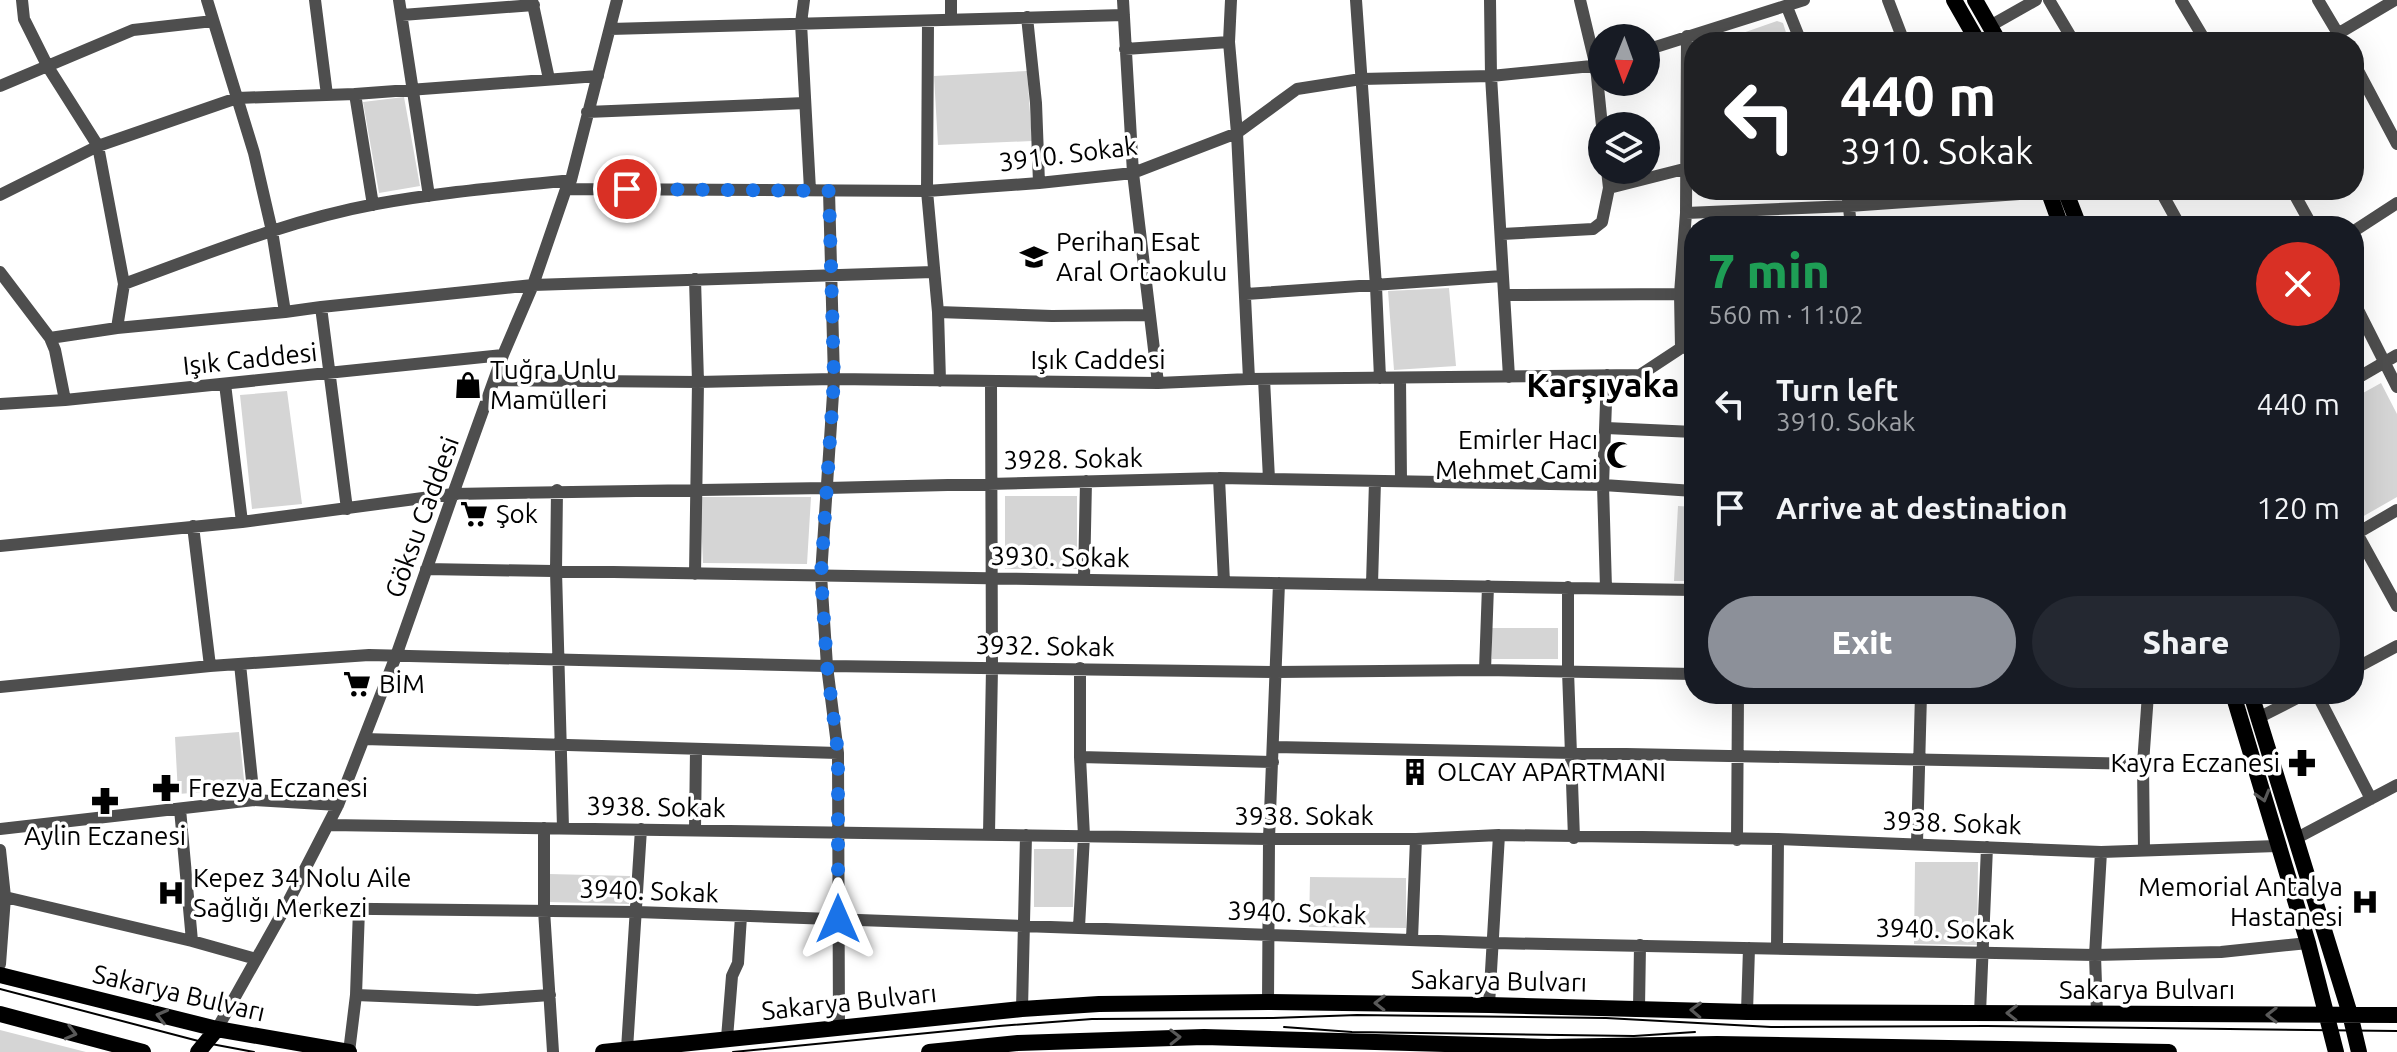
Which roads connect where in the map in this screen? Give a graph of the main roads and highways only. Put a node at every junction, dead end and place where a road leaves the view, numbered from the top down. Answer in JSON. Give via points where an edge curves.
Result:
{"nodes":[{"id":1,"x":1954,"y":0,"type":"edge"},
{"id":2,"x":1975,"y":0,"type":"edge"},
{"id":3,"x":1972,"y":32,"type":"edge"},
{"id":4,"x":1993,"y":32,"type":"edge"},
{"id":5,"x":2236,"y":704,"type":"edge"},
{"id":6,"x":2254,"y":704,"type":"edge"},
{"id":7,"x":0,"y":975,"type":"edge"},
{"id":8,"x":0,"y":1014,"type":"edge"},
{"id":9,"x":2350,"y":1014,"type":"junction"},
{"id":10,"x":2328,"y":1015,"type":"junction"},
{"id":11,"x":2397,"y":1015,"type":"edge"},
{"id":12,"x":217,"y":1029,"type":"junction"},
{"id":13,"x":1097,"y":1046,"type":"edge"},
{"id":14,"x":1346,"y":1046,"type":"edge"},
{"id":15,"x":1717,"y":1048,"type":"edge"},
{"id":16,"x":1548,"y":1049,"type":"edge"},
{"id":17,"x":1832,"y":1049,"type":"edge"},
{"id":18,"x":2028,"y":1050,"type":"edge"},
{"id":19,"x":143,"y":1052,"type":"edge"},
{"id":20,"x":198,"y":1052,"type":"edge"},
{"id":21,"x":215,"y":1052,"type":"edge"},
{"id":22,"x":349,"y":1052,"type":"edge"},
{"id":23,"x":603,"y":1052,"type":"edge"},
{"id":24,"x":929,"y":1052,"type":"edge"},
{"id":25,"x":2169,"y":1052,"type":"edge"},
{"id":26,"x":2336,"y":1052,"type":"edge"},
{"id":27,"x":2359,"y":1052,"type":"edge"}],
"edges":[{"from":1,"to":3,"type":"main road"},
{"from":2,"to":4,"type":"main road"},
{"from":5,"to":10,"type":"main road","one_way":true},
{"from":6,"to":9,"type":"main road"},
{"from":12,"to":7,"type":"main road","name":"Sakarya Bulvarı","one_way":true},
{"from":8,"to":19,"type":"main road","one_way":true},
{"from":9,"to":10,"type":"main road","name":"Sakarya Bulvarı"},
{"from":9,"to":11,"type":"main road","name":"Sakarya Bulvarı"},
{"from":9,"to":27,"type":"main road"},
{"from":10,"to":23,"type":"main road","name":"Sakarya Bulvarı","one_way":true,"via":[[1099,1004]]},
{"from":10,"to":26,"type":"main road"},
{"from":12,"to":20,"type":"main road"},
{"from":12,"to":21,"type":"main road"},
{"from":12,"to":22,"type":"main road","name":"Sakarya Bulvarı"},
{"from":13,"to":14,"type":"main road","one_way":true,"via":[[1204,1037]]},
{"from":13,"to":24,"type":"main road","via":[[1018,1043]]},
{"from":14,"to":16,"type":"main road"},
{"from":15,"to":16,"type":"main road"},
{"from":15,"to":17,"type":"main road"},
{"from":17,"to":18,"type":"main road"},
{"from":18,"to":25,"type":"main road"}]}
